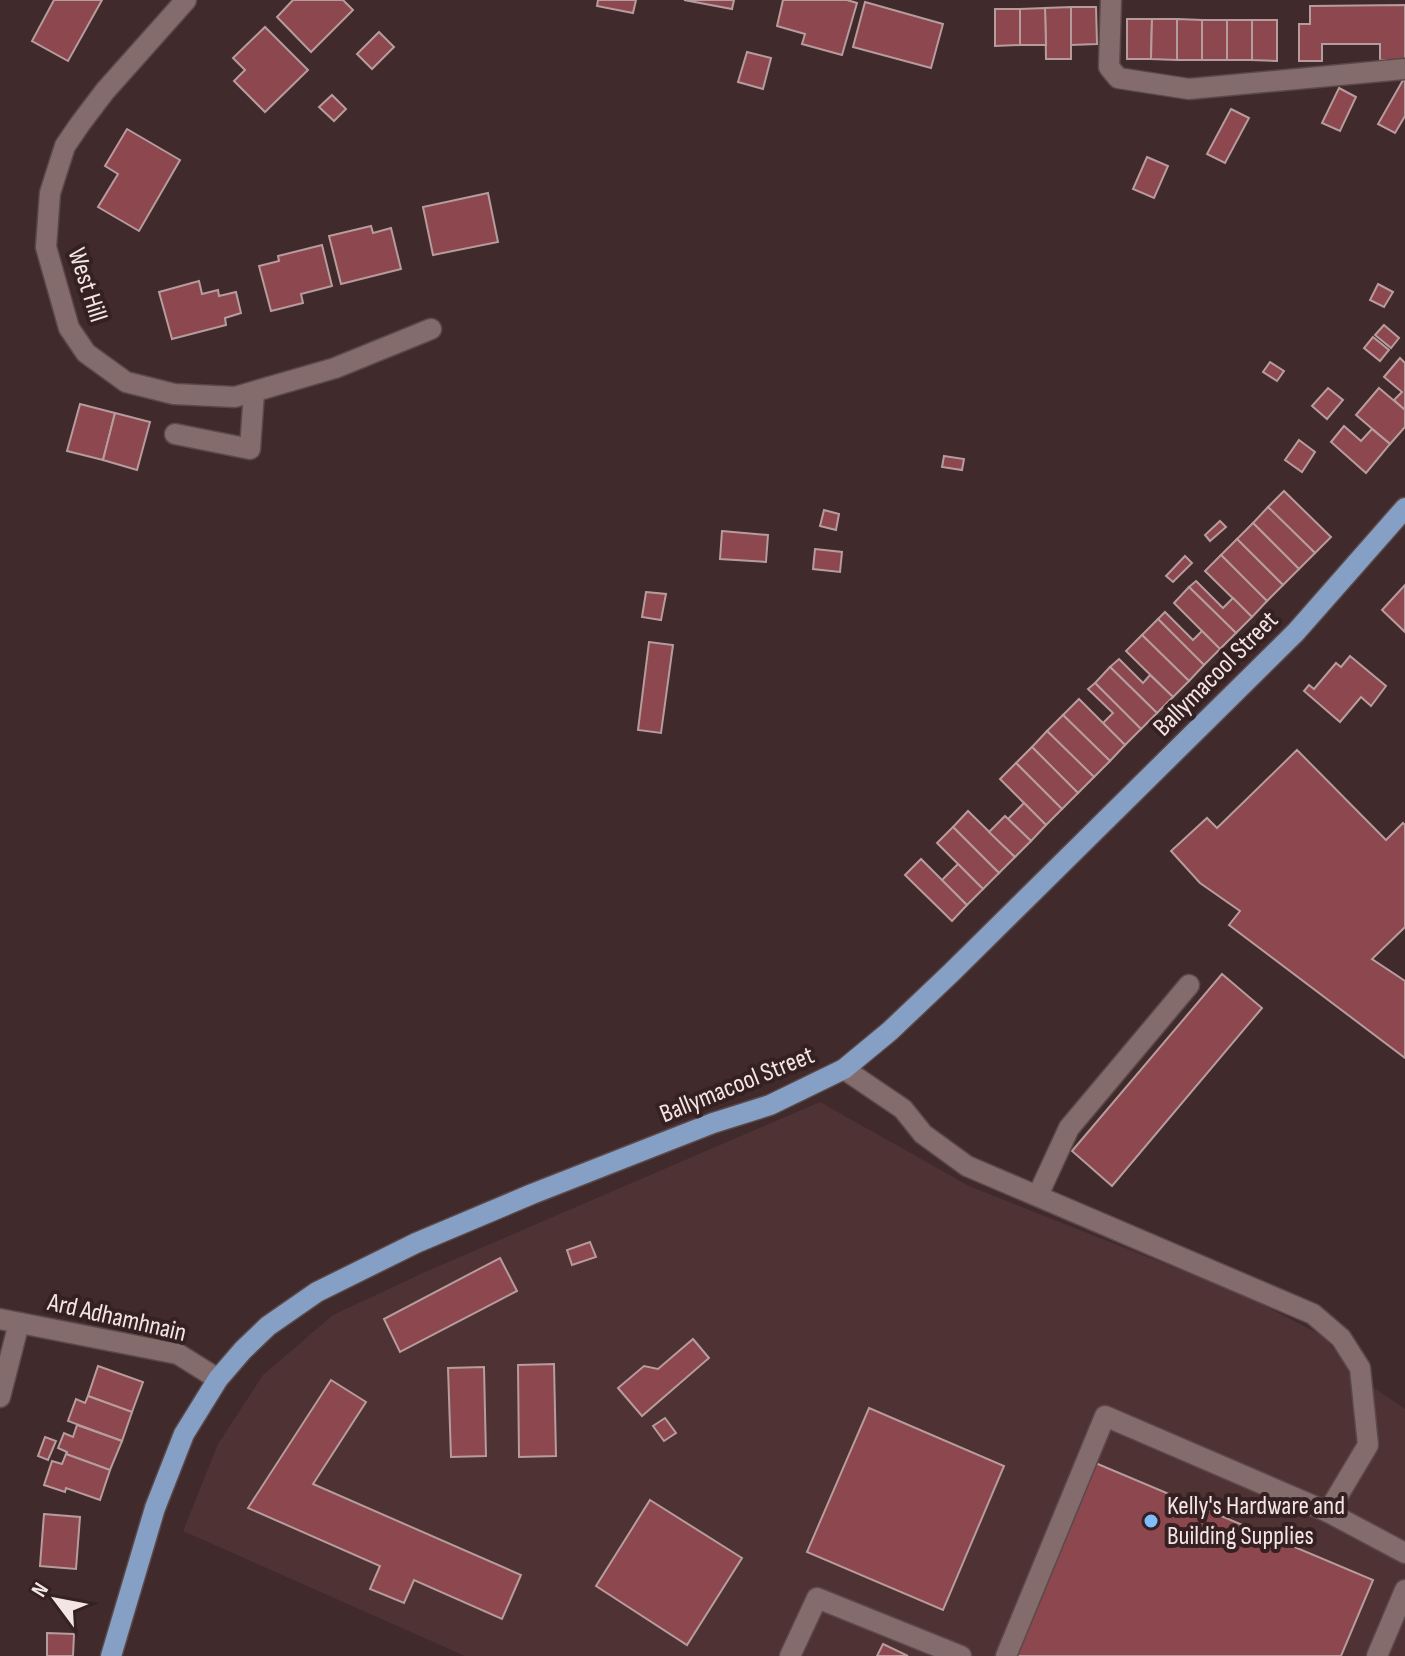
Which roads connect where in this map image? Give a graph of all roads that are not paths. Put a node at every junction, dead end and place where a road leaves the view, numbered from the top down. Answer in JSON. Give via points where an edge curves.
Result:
{"nodes":[{"id":1,"x":186,"y":0,"type":"edge"},
{"id":2,"x":1111,"y":0,"type":"edge"},
{"id":3,"x":1405,"y":69,"type":"edge"},
{"id":4,"x":431,"y":329,"type":"dead end"},
{"id":5,"x":254,"y":392,"type":"junction"},
{"id":6,"x":175,"y":434,"type":"dead end"},
{"id":7,"x":1405,"y":508,"type":"edge"},
{"id":8,"x":1189,"y":985,"type":"dead end"},
{"id":9,"x":844,"y":1069,"type":"junction"},
{"id":10,"x":1038,"y":1195,"type":"junction"},
{"id":11,"x":10,"y":1321,"type":"edge"},
{"id":12,"x":218,"y":1379,"type":"junction"},
{"id":13,"x":0,"y":1397,"type":"edge"},
{"id":14,"x":1328,"y":1512,"type":"junction"},
{"id":15,"x":1405,"y":1553,"type":"edge"},
{"id":16,"x":1405,"y":1590,"type":"edge"},
{"id":17,"x":111,"y":1656,"type":"edge"},
{"id":18,"x":790,"y":1656,"type":"edge"},
{"id":19,"x":961,"y":1656,"type":"edge"},
{"id":20,"x":1006,"y":1656,"type":"edge"},
{"id":21,"x":1377,"y":1656,"type":"edge"}],
"edges":[{"from":1,"to":5,"type":"street","name":"West Hill","via":[[105,91],[65,146],[50,193],[46,247],[69,328],[86,353],[126,382],[174,394],[235,397]]},
{"from":2,"to":3,"type":"street","via":[[1109,67],[1118,78],[1189,89]]},
{"from":4,"to":5,"type":"street","name":"West Hill","via":[[335,368]]},
{"from":5,"to":6,"type":"street","via":[[250,449]]},
{"from":7,"to":9,"type":"main road","name":"Ballymacool Street","via":[[1296,632],[951,973]]},
{"from":8,"to":10,"type":"street","via":[[1069,1128]]},
{"from":9,"to":10,"type":"street","via":[[903,1109],[923,1134],[967,1166]]},
{"from":9,"to":12,"type":"main road","name":"Ballymacool Street","via":[[770,1105],[431,1237],[317,1292],[268,1326]]},
{"from":10,"to":14,"type":"street","via":[[1313,1314],[1341,1338],[1360,1368],[1368,1445]]},
{"from":11,"to":12,"type":"street","name":"Ard Adhamhnain","via":[[178,1354]]},
{"from":11,"to":13,"type":"street"},
{"from":12,"to":17,"type":"main road","name":"Ballymacool Street","via":[[171,1463]]},
{"from":14,"to":15,"type":"street"},
{"from":14,"to":20,"type":"street","via":[[1105,1416]]},
{"from":16,"to":21,"type":"street"},
{"from":18,"to":19,"type":"street","via":[[817,1598]]}]}
